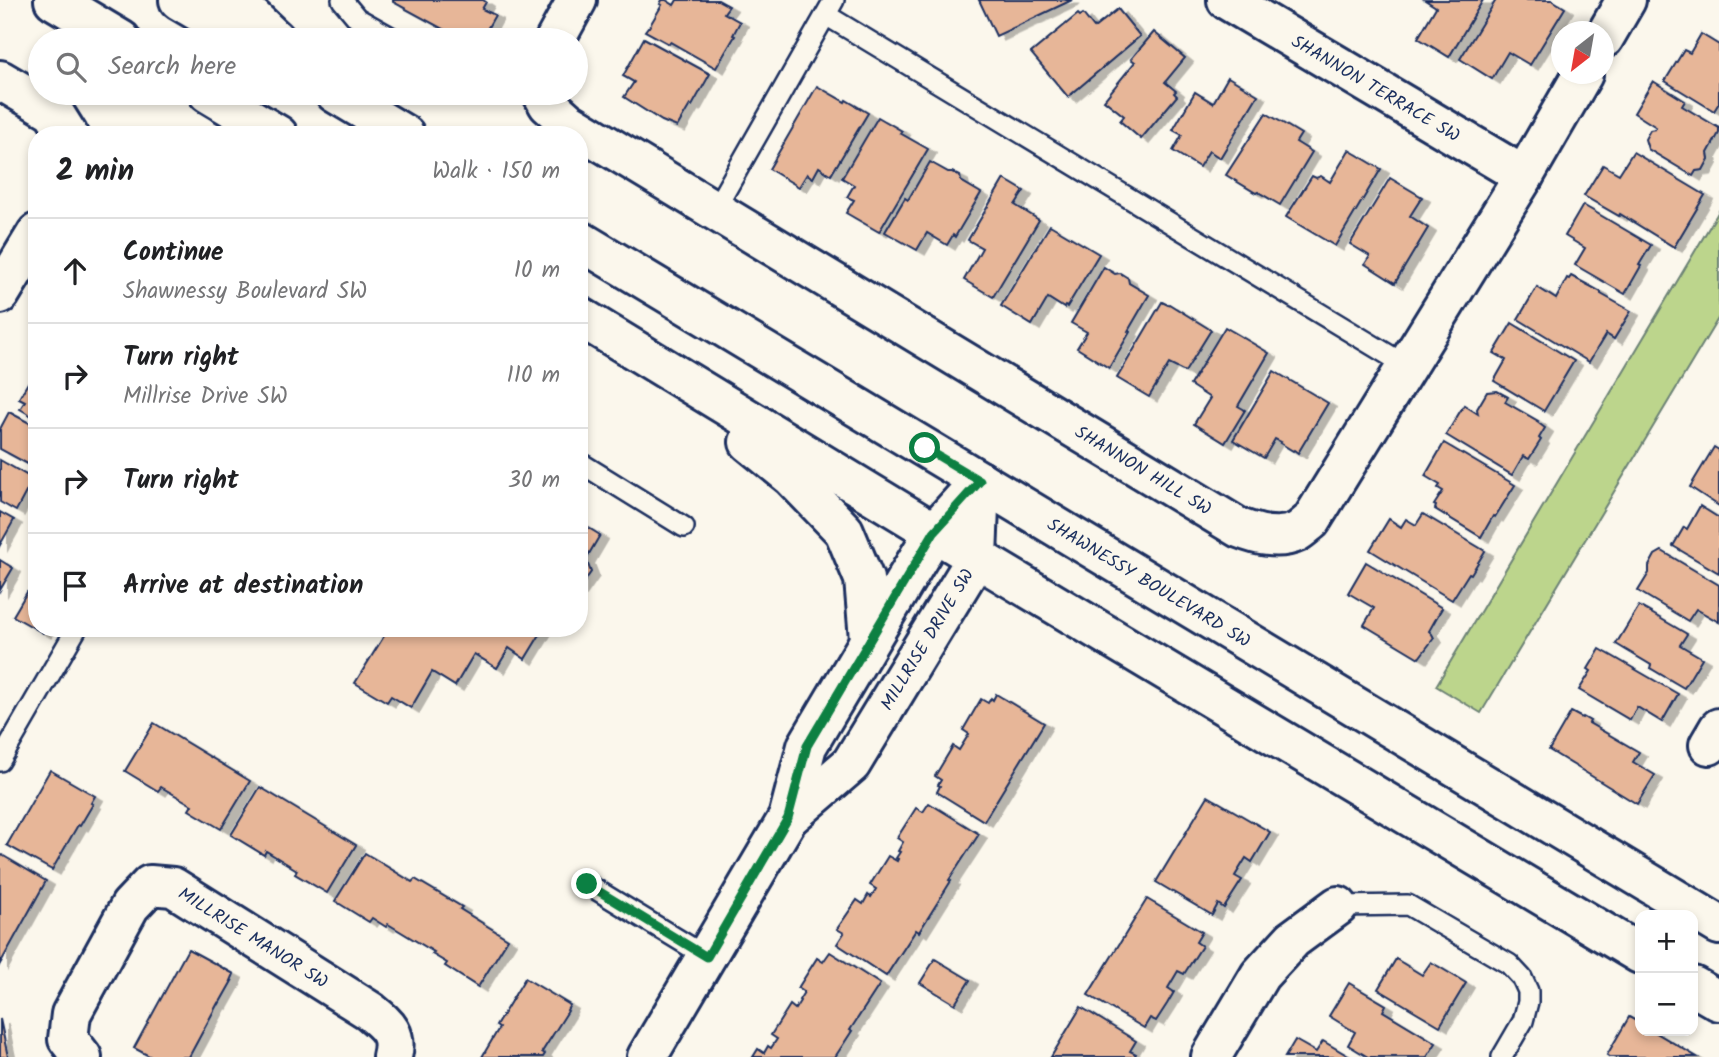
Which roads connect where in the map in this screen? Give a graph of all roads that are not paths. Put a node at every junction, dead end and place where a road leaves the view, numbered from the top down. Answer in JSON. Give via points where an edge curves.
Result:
{"nodes":[{"id":1,"x":54,"y":0,"type":"edge"},
{"id":2,"x":342,"y":0,"type":"edge"},
{"id":3,"x":577,"y":0,"type":"edge"},
{"id":4,"x":1227,"y":0,"type":"edge"},
{"id":5,"x":1626,"y":0,"type":"edge"},
{"id":6,"x":211,"y":4,"type":"edge"},
{"id":7,"x":830,"y":8,"type":"edge"},
{"id":8,"x":1614,"y":21,"type":"edge"},
{"id":9,"x":101,"y":28,"type":"edge"},
{"id":10,"x":235,"y":28,"type":"edge"},
{"id":11,"x":254,"y":28,"type":"edge"},
{"id":12,"x":375,"y":28,"type":"edge"},
{"id":13,"x":562,"y":28,"type":"edge"},
{"id":14,"x":0,"y":80,"type":"edge"},
{"id":15,"x":1577,"y":84,"type":"edge"},
{"id":16,"x":28,"y":96,"type":"edge"},
{"id":17,"x":43,"y":105,"type":"edge"},
{"id":18,"x":228,"y":105,"type":"edge"},
{"id":19,"x":355,"y":105,"type":"edge"},
{"id":20,"x":549,"y":105,"type":"edge"},
{"id":21,"x":62,"y":126,"type":"edge"},
{"id":22,"x":263,"y":126,"type":"edge"},
{"id":23,"x":390,"y":126,"type":"edge"},
{"id":24,"x":575,"y":126,"type":"edge"},
{"id":25,"x":588,"y":134,"type":"edge"},
{"id":26,"x":1524,"y":176,"type":"junction"},
{"id":27,"x":714,"y":211,"type":"junction"},
{"id":28,"x":588,"y":245,"type":"edge"},
{"id":29,"x":28,"y":248,"type":"edge"},
{"id":30,"x":0,"y":294,"type":"edge"},
{"id":31,"x":588,"y":321,"type":"edge"},
{"id":32,"x":642,"y":353,"type":"junction"},
{"id":33,"x":1407,"y":366,"type":"junction"},
{"id":34,"x":588,"y":468,"type":"edge"},
{"id":35,"x":980,"y":481,"type":"junction"},
{"id":36,"x":684,"y":527,"type":"dead end"},
{"id":37,"x":934,"y":532,"type":"junction"},
{"id":38,"x":977,"y":557,"type":"junction"},
{"id":39,"x":72,"y":637,"type":"edge"},
{"id":40,"x":869,"y":639,"type":"junction"},
{"id":41,"x":0,"y":761,"type":"edge"},
{"id":42,"x":788,"y":818,"type":"junction"},
{"id":43,"x":587,"y":884,"type":"dead end"},
{"id":44,"x":1338,"y":906,"type":"joint"},
{"id":45,"x":1719,"y":925,"type":"edge"},
{"id":46,"x":1635,"y":951,"type":"edge"},
{"id":47,"x":707,"y":957,"type":"junction"},
{"id":48,"x":1698,"y":988,"type":"edge"},
{"id":49,"x":1719,"y":1001,"type":"edge"},
{"id":50,"x":82,"y":1057,"type":"edge"},
{"id":51,"x":393,"y":1057,"type":"edge"},
{"id":52,"x":647,"y":1057,"type":"edge"},
{"id":53,"x":1211,"y":1057,"type":"edge"},
{"id":54,"x":1502,"y":1057,"type":"edge"}],
"edges":[{"from":1,"to":9,"type":"street"},
{"from":2,"to":12,"type":"lane","via":[[357,18]]},
{"from":3,"to":13,"type":"street"},
{"from":4,"to":26,"type":"street","name":"SHANNON TERRACE SW"},
{"from":5,"to":8,"type":"street"},
{"from":6,"to":10,"type":"street"},
{"from":6,"to":11,"type":"street"},
{"from":7,"to":27,"type":"lane"},
{"from":7,"to":33,"type":"lane"},
{"from":14,"to":16,"type":"street"},
{"from":15,"to":26,"type":"street","name":"SHANNON HILL SW"},
{"from":17,"to":21,"type":"street"},
{"from":18,"to":22,"type":"street"},
{"from":19,"to":23,"type":"street"},
{"from":20,"to":24,"type":"street","name":"SHANNON HILL SW"},
{"from":25,"to":27,"type":"street","name":"SHANNON HILL SW"},
{"from":26,"to":33,"type":"street","name":"SHANNON HILL SW"},
{"from":27,"to":33,"type":"street","name":"SHANNON HILL SW","via":[[1239,527],[1265,536],[1296,532],[1311,521]]},
{"from":28,"to":35,"type":"street","name":"SHAWNESSY BOULEVARD SW"},
{"from":29,"to":30,"type":"street"},
{"from":31,"to":32,"type":"street"},
{"from":32,"to":37,"type":"street"},
{"from":32,"to":40,"type":"street","via":[[792,477],[844,531],[864,579]]},
{"from":34,"to":36,"type":"lane"},
{"from":35,"to":37,"type":"street","name":"MILLRISE DRIVE SW"},
{"from":35,"to":38,"type":"street","name":"MILLRISE DRIVE SW"},
{"from":35,"to":45,"type":"street","name":"SHAWNESSY BOULEVARD SW"},
{"from":37,"to":38,"type":"street"},
{"from":37,"to":40,"type":"street","name":"MILLRISE DRIVE SW"},
{"from":38,"to":42,"type":"street","name":"MILLRISE DRIVE SW","via":[[851,764]]},
{"from":38,"to":46,"type":"street"},
{"from":39,"to":41,"type":"lane"},
{"from":40,"to":42,"type":"street","name":"MILLRISE DRIVE SW","via":[[807,746]]},
{"from":42,"to":47,"type":"street","name":"MILLRISE DRIVE SW"},
{"from":43,"to":47,"type":"lane"},
{"from":44,"to":53,"type":"street","via":[[1293,939],[1260,975]]},
{"from":44,"to":54,"type":"lane","via":[[1408,905],[1509,964],[1522,978],[1528,1002],[1523,1021]]},
{"from":47,"to":52,"type":"street","name":"MILLRISE DRIVE SW"},
{"from":48,"to":49,"type":"street"},
{"from":50,"to":51,"type":"street","name":"MILLRISE MANOR SW","via":[[68,1040],[71,1013],[130,906],[150,885],[173,887],[370,1011],[386,1024],[395,1040]]}]}
